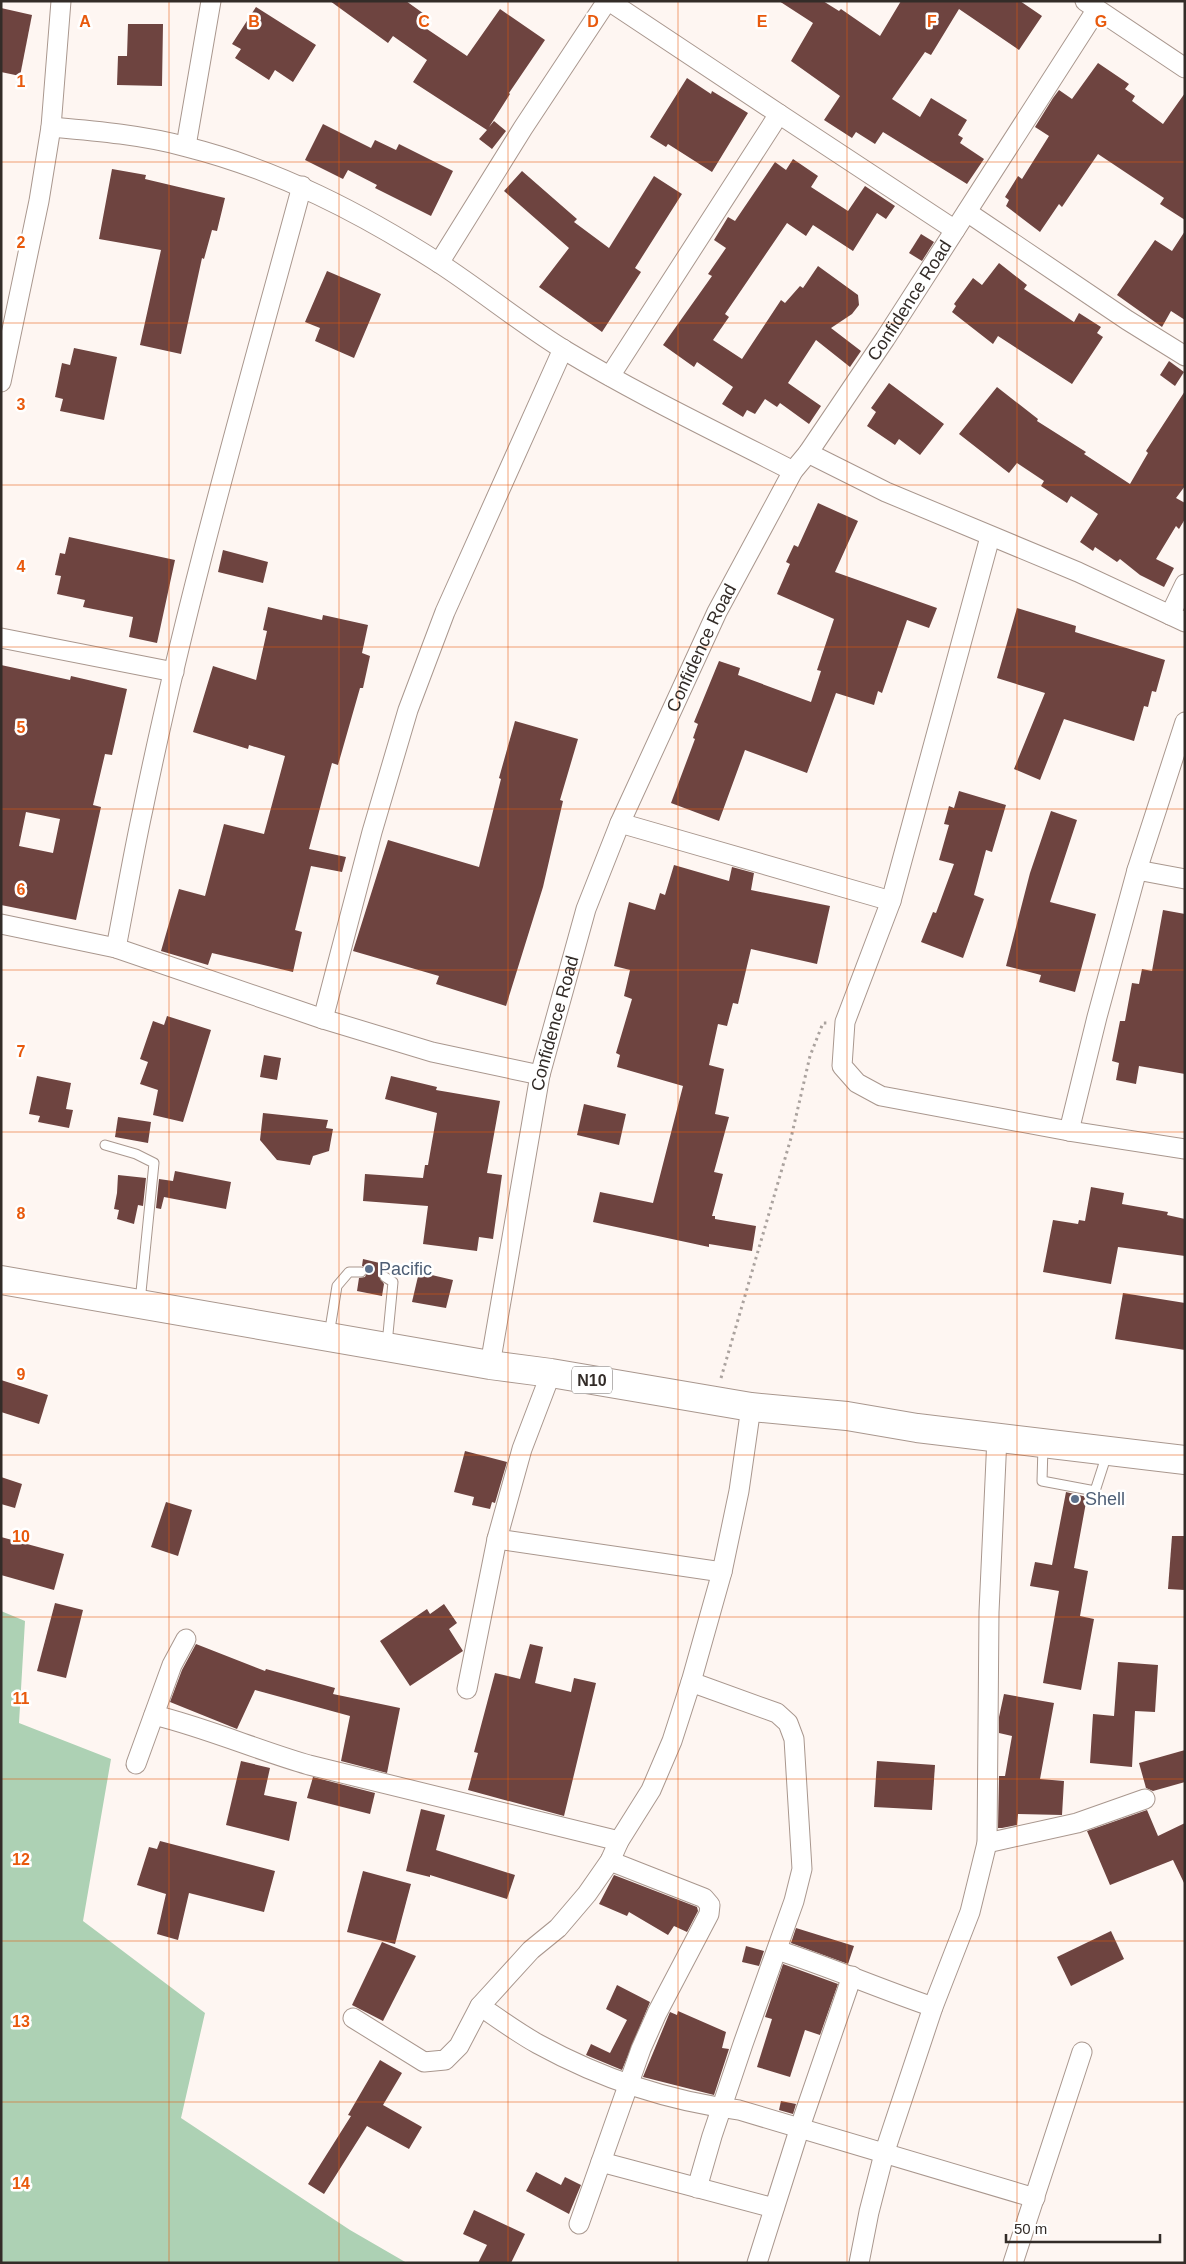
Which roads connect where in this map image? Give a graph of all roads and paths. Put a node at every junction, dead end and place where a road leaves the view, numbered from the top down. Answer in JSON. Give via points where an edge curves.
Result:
{"nodes":[{"id":1,"x":60,"y":1,"type":"edge"},
{"id":2,"x":211,"y":1,"type":"edge"},
{"id":3,"x":608,"y":1,"type":"edge"},
{"id":4,"x":1091,"y":5,"type":"edge"},
{"id":5,"x":1185,"y":68,"type":"edge"},
{"id":6,"x":779,"y":114,"type":"junction"},
{"id":7,"x":51,"y":127,"type":"junction"},
{"id":8,"x":186,"y":146,"type":"junction"},
{"id":9,"x":302,"y":186,"type":"junction"},
{"id":10,"x":967,"y":212,"type":"junction"},
{"id":11,"x":955,"y":230,"type":"junction"},
{"id":12,"x":439,"y":263,"type":"junction"},
{"id":13,"x":8,"y":332,"type":"edge"},
{"id":14,"x":563,"y":349,"type":"junction"},
{"id":15,"x":1185,"y":356,"type":"edge"},
{"id":16,"x":610,"y":376,"type":"junction"},
{"id":17,"x":1,"y":382,"type":"edge"},
{"id":18,"x":808,"y":453,"type":"junction"},
{"id":19,"x":794,"y":472,"type":"junction"},
{"id":20,"x":990,"y":537,"type":"junction"},
{"id":21,"x":1185,"y":584,"type":"edge"},
{"id":22,"x":1177,"y":618,"type":"edge"},
{"id":23,"x":1,"y":638,"type":"edge"},
{"id":24,"x":174,"y":672,"type":"junction"},
{"id":25,"x":1185,"y":722,"type":"edge"},
{"id":26,"x":620,"y":823,"type":"junction"},
{"id":27,"x":1136,"y":870,"type":"junction"},
{"id":28,"x":1185,"y":879,"type":"edge"},
{"id":29,"x":891,"y":902,"type":"junction"},
{"id":30,"x":1,"y":924,"type":"edge"},
{"id":31,"x":116,"y":948,"type":"junction"},
{"id":32,"x":323,"y":1019,"type":"junction"},
{"id":33,"x":845,"y":1022,"type":"junction"},
{"id":34,"x":540,"y":1075,"type":"junction"},
{"id":35,"x":1069,"y":1131,"type":"junction"},
{"id":36,"x":105,"y":1145,"type":"dead end"},
{"id":37,"x":1185,"y":1149,"type":"edge"},
{"id":38,"x":361,"y":1272,"type":"dead end"},
{"id":39,"x":385,"y":1277,"type":"dead end"},
{"id":40,"x":1,"y":1280,"type":"edge"},
{"id":41,"x":140,"y":1304,"type":"junction"},
{"id":42,"x":329,"y":1337,"type":"junction"},
{"id":43,"x":386,"y":1348,"type":"junction"},
{"id":44,"x":490,"y":1366,"type":"junction"},
{"id":45,"x":551,"y":1373,"type":"junction"},
{"id":46,"x":716,"y":1401,"type":"junction"},
{"id":47,"x":751,"y":1407,"type":"junction"},
{"id":48,"x":997,"y":1438,"type":"junction"},
{"id":49,"x":1043,"y":1444,"type":"junction"},
{"id":50,"x":1108,"y":1451,"type":"junction"},
{"id":51,"x":1185,"y":1460,"type":"edge"},
{"id":52,"x":497,"y":1539,"type":"junction"},
{"id":53,"x":722,"y":1572,"type":"junction"},
{"id":54,"x":186,"y":1639,"type":"dead end"},
{"id":55,"x":691,"y":1682,"type":"junction"},
{"id":56,"x":467,"y":1689,"type":"dead end"},
{"id":57,"x":154,"y":1715,"type":"junction"},
{"id":58,"x":136,"y":1764,"type":"dead end"},
{"id":59,"x":1144,"y":1799,"type":"dead end"},
{"id":60,"x":619,"y":1841,"type":"junction"},
{"id":61,"x":987,"y":1843,"type":"junction"},
{"id":62,"x":610,"y":1861,"type":"junction"},
{"id":63,"x":777,"y":1950,"type":"junction"},
{"id":64,"x":852,"y":1976,"type":"junction"},
{"id":65,"x":480,"y":2006,"type":"junction"},
{"id":66,"x":933,"y":2007,"type":"junction"},
{"id":67,"x":353,"y":2018,"type":"dead end"},
{"id":68,"x":1082,"y":2052,"type":"dead end"},
{"id":69,"x":627,"y":2085,"type":"junction"},
{"id":70,"x":721,"y":2108,"type":"junction"},
{"id":71,"x":800,"y":2127,"type":"junction"},
{"id":72,"x":884,"y":2154,"type":"junction"},
{"id":73,"x":601,"y":2162,"type":"junction"},
{"id":74,"x":697,"y":2188,"type":"junction"},
{"id":75,"x":1035,"y":2198,"type":"junction"},
{"id":76,"x":774,"y":2208,"type":"junction"},
{"id":77,"x":580,"y":2224,"type":"dead end"},
{"id":78,"x":757,"y":2263,"type":"edge"},
{"id":79,"x":858,"y":2263,"type":"edge"},
{"id":80,"x":1013,"y":2263,"type":"edge"}],
"edges":[{"from":1,"to":7,"type":"street"},
{"from":2,"to":8,"type":"street"},
{"from":3,"to":6,"type":"street"},
{"from":3,"to":12,"type":"street","via":[[523,128]]},
{"from":4,"to":5,"type":"street"},
{"from":4,"to":10,"type":"street","name":"Confidence Road"},
{"from":6,"to":11,"type":"street"},
{"from":6,"to":16,"type":"street"},
{"from":7,"to":8,"type":"street"},
{"from":7,"to":13,"type":"street","via":[[40,201]]},
{"from":8,"to":9,"type":"street"},
{"from":9,"to":12,"type":"street","via":[[370,221]]},
{"from":9,"to":24,"type":"street"},
{"from":10,"to":11,"type":"street","name":"Confidence Road"},
{"from":10,"to":15,"type":"street"},
{"from":11,"to":18,"type":"street","name":"Confidence Road"},
{"from":12,"to":14,"type":"street"},
{"from":13,"to":17,"type":"street"},
{"from":14,"to":16,"type":"street"},
{"from":14,"to":32,"type":"street","via":[[445,612],[408,710]]},
{"from":16,"to":19,"type":"street"},
{"from":18,"to":19,"type":"street","name":"Confidence Road"},
{"from":18,"to":20,"type":"street","via":[[886,492]]},
{"from":19,"to":26,"type":"street","name":"Confidence Road","via":[[717,612]]},
{"from":20,"to":22,"type":"street","via":[[1078,572]]},
{"from":20,"to":29,"type":"street"},
{"from":21,"to":22,"type":"street"},
{"from":23,"to":24,"type":"street"},
{"from":24,"to":31,"type":"street"},
{"from":25,"to":27,"type":"street"},
{"from":26,"to":29,"type":"street"},
{"from":26,"to":34,"type":"street","name":"Confidence Road","via":[[586,909]]},
{"from":27,"to":28,"type":"street"},
{"from":27,"to":35,"type":"street"},
{"from":29,"to":33,"type":"street"},
{"from":30,"to":31,"type":"street"},
{"from":31,"to":32,"type":"street"},
{"from":32,"to":34,"type":"street","via":[[432,1052]]},
{"from":33,"to":35,"type":"street","via":[[842,1066],[857,1083],[881,1096]]},
{"from":33,"to":46,"type":"path","via":[[823,1023],[810,1056],[791,1138]]},
{"from":34,"to":44,"type":"street","name":"Confidence Road"},
{"from":35,"to":37,"type":"street"},
{"from":36,"to":41,"type":"lane","via":[[154,1163]]},
{"from":38,"to":42,"type":"lane","via":[[349,1272],[337,1286]]},
{"from":39,"to":43,"type":"lane","via":[[393,1282],[394,1292]]},
{"from":40,"to":41,"type":"main road","number":"N10"},
{"from":41,"to":42,"type":"main road","number":"N10"},
{"from":42,"to":43,"type":"main road","number":"N10"},
{"from":43,"to":44,"type":"main road","number":"N10"},
{"from":44,"to":45,"type":"main road","number":"N10"},
{"from":45,"to":46,"type":"main road","number":"N10"},
{"from":45,"to":52,"type":"street","via":[[522,1449]]},
{"from":46,"to":47,"type":"main road","number":"N10"},
{"from":47,"to":48,"type":"main road","number":"N10","via":[[847,1416]]},
{"from":47,"to":53,"type":"street","via":[[739,1491]]},
{"from":48,"to":49,"type":"main road","number":"N10"},
{"from":48,"to":61,"type":"street","via":[[989,1612]]},
{"from":49,"to":50,"type":"main road","number":"N10"},
{"from":49,"to":50,"type":"lane","via":[[1042,1481],[1095,1491]]},
{"from":50,"to":51,"type":"main road","number":"N10"},
{"from":52,"to":53,"type":"street"},
{"from":52,"to":56,"type":"street"},
{"from":53,"to":55,"type":"street"},
{"from":54,"to":57,"type":"street","via":[[172,1665]]},
{"from":55,"to":60,"type":"street","via":[[672,1741],[651,1790]]},
{"from":55,"to":63,"type":"street","via":[[777,1713],[788,1723],[794,1739],[802,1869]]},
{"from":57,"to":58,"type":"street"},
{"from":57,"to":60,"type":"street","via":[[191,1724],[260,1751],[309,1765]]},
{"from":59,"to":61,"type":"street","via":[[1077,1824]]},
{"from":60,"to":62,"type":"street"},
{"from":61,"to":66,"type":"street","via":[[970,1912]]},
{"from":62,"to":65,"type":"street","via":[[558,1928],[531,1950]]},
{"from":62,"to":69,"type":"street","via":[[704,1898],[710,1904],[709,1914],[657,2012]]},
{"from":63,"to":64,"type":"street"},
{"from":63,"to":70,"type":"street"},
{"from":64,"to":66,"type":"street"},
{"from":64,"to":71,"type":"street"},
{"from":65,"to":67,"type":"street","via":[[459,2046],[445,2060],[424,2062]]},
{"from":65,"to":69,"type":"street","via":[[570,2061]]},
{"from":66,"to":72,"type":"street"},
{"from":68,"to":75,"type":"street"},
{"from":69,"to":70,"type":"street"},
{"from":69,"to":73,"type":"street"},
{"from":70,"to":71,"type":"street"},
{"from":70,"to":74,"type":"street"},
{"from":71,"to":72,"type":"street"},
{"from":71,"to":76,"type":"street"},
{"from":72,"to":75,"type":"street"},
{"from":72,"to":79,"type":"street"},
{"from":73,"to":74,"type":"street"},
{"from":73,"to":77,"type":"street"},
{"from":74,"to":76,"type":"street"},
{"from":75,"to":80,"type":"street"},
{"from":76,"to":78,"type":"street"}]}
